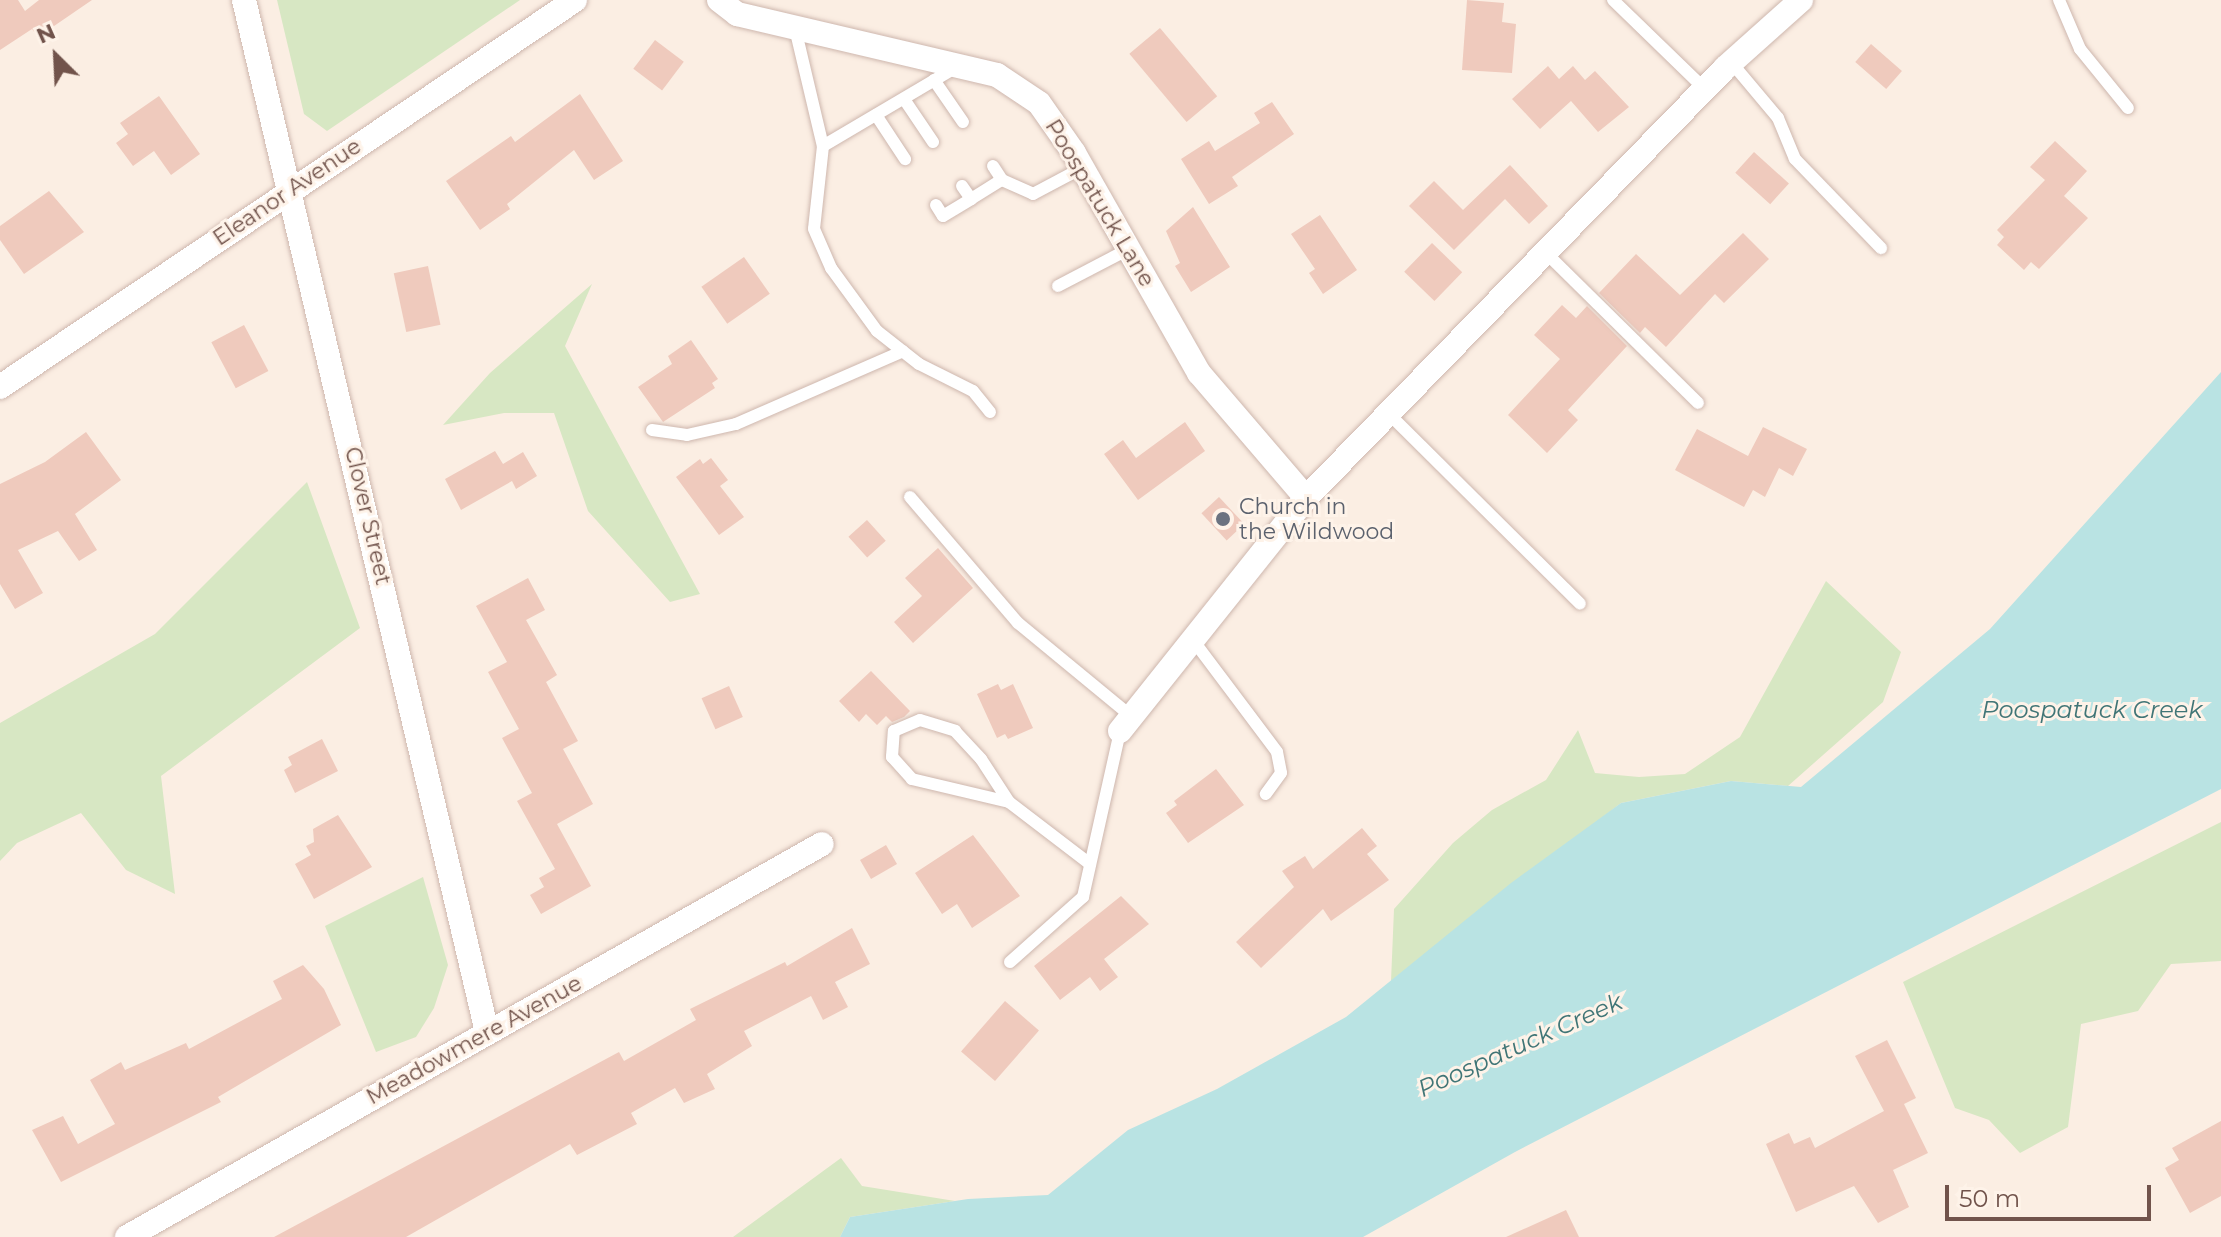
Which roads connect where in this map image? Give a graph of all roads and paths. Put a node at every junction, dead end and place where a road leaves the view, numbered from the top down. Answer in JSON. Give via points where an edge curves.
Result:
{"nodes":[{"id":1,"x":244,"y":0,"type":"edge"},
{"id":2,"x":575,"y":0,"type":"edge"},
{"id":3,"x":719,"y":0,"type":"edge"},
{"id":4,"x":1613,"y":0,"type":"edge"},
{"id":5,"x":1801,"y":0,"type":"edge"},
{"id":6,"x":2059,"y":0,"type":"edge"},
{"id":7,"x":795,"y":28,"type":"junction"},
{"id":8,"x":1731,"y":62,"type":"junction"},
{"id":9,"x":959,"y":65,"type":"junction"},
{"id":10,"x":934,"y":80,"type":"junction"},
{"id":11,"x":1705,"y":89,"type":"junction"},
{"id":12,"x":904,"y":99,"type":"junction"},
{"id":13,"x":2128,"y":108,"type":"dead end"},
{"id":14,"x":876,"y":115,"type":"junction"},
{"id":15,"x":963,"y":122,"type":"dead end"},
{"id":16,"x":933,"y":142,"type":"dead end"},
{"id":17,"x":823,"y":146,"type":"junction"},
{"id":18,"x":905,"y":159,"type":"dead end"},
{"id":19,"x":993,"y":166,"type":"dead end"},
{"id":20,"x":1082,"y":168,"type":"junction"},
{"id":21,"x":1002,"y":180,"type":"junction"},
{"id":22,"x":962,"y":186,"type":"dead end"},
{"id":23,"x":292,"y":188,"type":"junction"},
{"id":24,"x":971,"y":199,"type":"junction"},
{"id":25,"x":936,"y":205,"type":"dead end"},
{"id":26,"x":1881,"y":248,"type":"dead end"},
{"id":27,"x":1127,"y":250,"type":"junction"},
{"id":28,"x":1547,"y":254,"type":"junction"},
{"id":29,"x":1058,"y":286,"type":"dead end"},
{"id":30,"x":903,"y":351,"type":"junction"},
{"id":31,"x":0,"y":387,"type":"edge"},
{"id":32,"x":1698,"y":403,"type":"dead end"},
{"id":33,"x":990,"y":412,"type":"dead end"},
{"id":34,"x":1389,"y":414,"type":"junction"},
{"id":35,"x":652,"y":430,"type":"dead end"},
{"id":36,"x":910,"y":497,"type":"dead end"},
{"id":37,"x":1306,"y":498,"type":"junction"},
{"id":38,"x":1580,"y":604,"type":"dead end"},
{"id":39,"x":1193,"y":640,"type":"junction"},
{"id":40,"x":1126,"y":724,"type":"junction"},
{"id":41,"x":1266,"y":794,"type":"dead end"},
{"id":42,"x":1009,"y":802,"type":"junction"},
{"id":43,"x":822,"y":844,"type":"dead end"},
{"id":44,"x":1090,"y":864,"type":"junction"},
{"id":45,"x":1010,"y":962,"type":"dead end"},
{"id":46,"x":487,"y":1032,"type":"junction"},
{"id":47,"x":127,"y":1237,"type":"edge"}],
"edges":[{"from":1,"to":23,"type":"street","name":"Clover Street"},
{"from":2,"to":23,"type":"street","name":"Eleanor Avenue"},
{"from":3,"to":7,"type":"street","name":"Poospatuck Lane","via":[[737,14]]},
{"from":4,"to":11,"type":"lane"},
{"from":5,"to":8,"type":"street"},
{"from":6,"to":13,"type":"lane","via":[[2080,49]]},
{"from":7,"to":9,"type":"street","name":"Poospatuck Lane"},
{"from":7,"to":17,"type":"lane"},
{"from":8,"to":11,"type":"street"},
{"from":8,"to":26,"type":"lane","via":[[1778,118],[1795,159]]},
{"from":9,"to":10,"type":"lane"},
{"from":9,"to":20,"type":"street","name":"Poospatuck Lane","via":[[997,75],[1039,103]]},
{"from":10,"to":12,"type":"lane"},
{"from":10,"to":15,"type":"lane"},
{"from":11,"to":28,"type":"street"},
{"from":12,"to":14,"type":"lane"},
{"from":12,"to":16,"type":"lane"},
{"from":14,"to":17,"type":"lane"},
{"from":14,"to":18,"type":"lane"},
{"from":17,"to":30,"type":"lane","via":[[814,229],[849,293],[877,331]]},
{"from":19,"to":21,"type":"lane"},
{"from":20,"to":21,"type":"lane","via":[[1033,194]]},
{"from":20,"to":27,"type":"street","name":"Poospatuck Lane"},
{"from":21,"to":24,"type":"lane"},
{"from":22,"to":24,"type":"lane"},
{"from":23,"to":31,"type":"street","name":"Eleanor Avenue"},
{"from":23,"to":46,"type":"street","name":"Clover Street"},
{"from":24,"to":25,"type":"lane","via":[[943,216]]},
{"from":27,"to":29,"type":"lane"},
{"from":27,"to":37,"type":"street","name":"Poospatuck Lane","via":[[1199,373]]},
{"from":28,"to":32,"type":"lane"},
{"from":28,"to":34,"type":"street"},
{"from":30,"to":33,"type":"lane","via":[[973,391]]},
{"from":30,"to":35,"type":"lane","via":[[736,424],[687,435]]},
{"from":34,"to":37,"type":"street"},
{"from":34,"to":38,"type":"lane"},
{"from":36,"to":40,"type":"lane","via":[[1018,623]]},
{"from":37,"to":39,"type":"street"},
{"from":39,"to":40,"type":"street"},
{"from":39,"to":41,"type":"lane","via":[[1277,752],[1281,773]]},
{"from":40,"to":44,"type":"lane"},
{"from":42,"to":42,"type":"lane","via":[[955,731],[920,720],[894,731],[892,757],[912,779]]},
{"from":42,"to":44,"type":"lane"},
{"from":43,"to":46,"type":"street","name":"Meadowmere Avenue"},
{"from":44,"to":45,"type":"lane","via":[[1083,897]]},
{"from":46,"to":47,"type":"street","name":"Meadowmere Avenue"}]}
